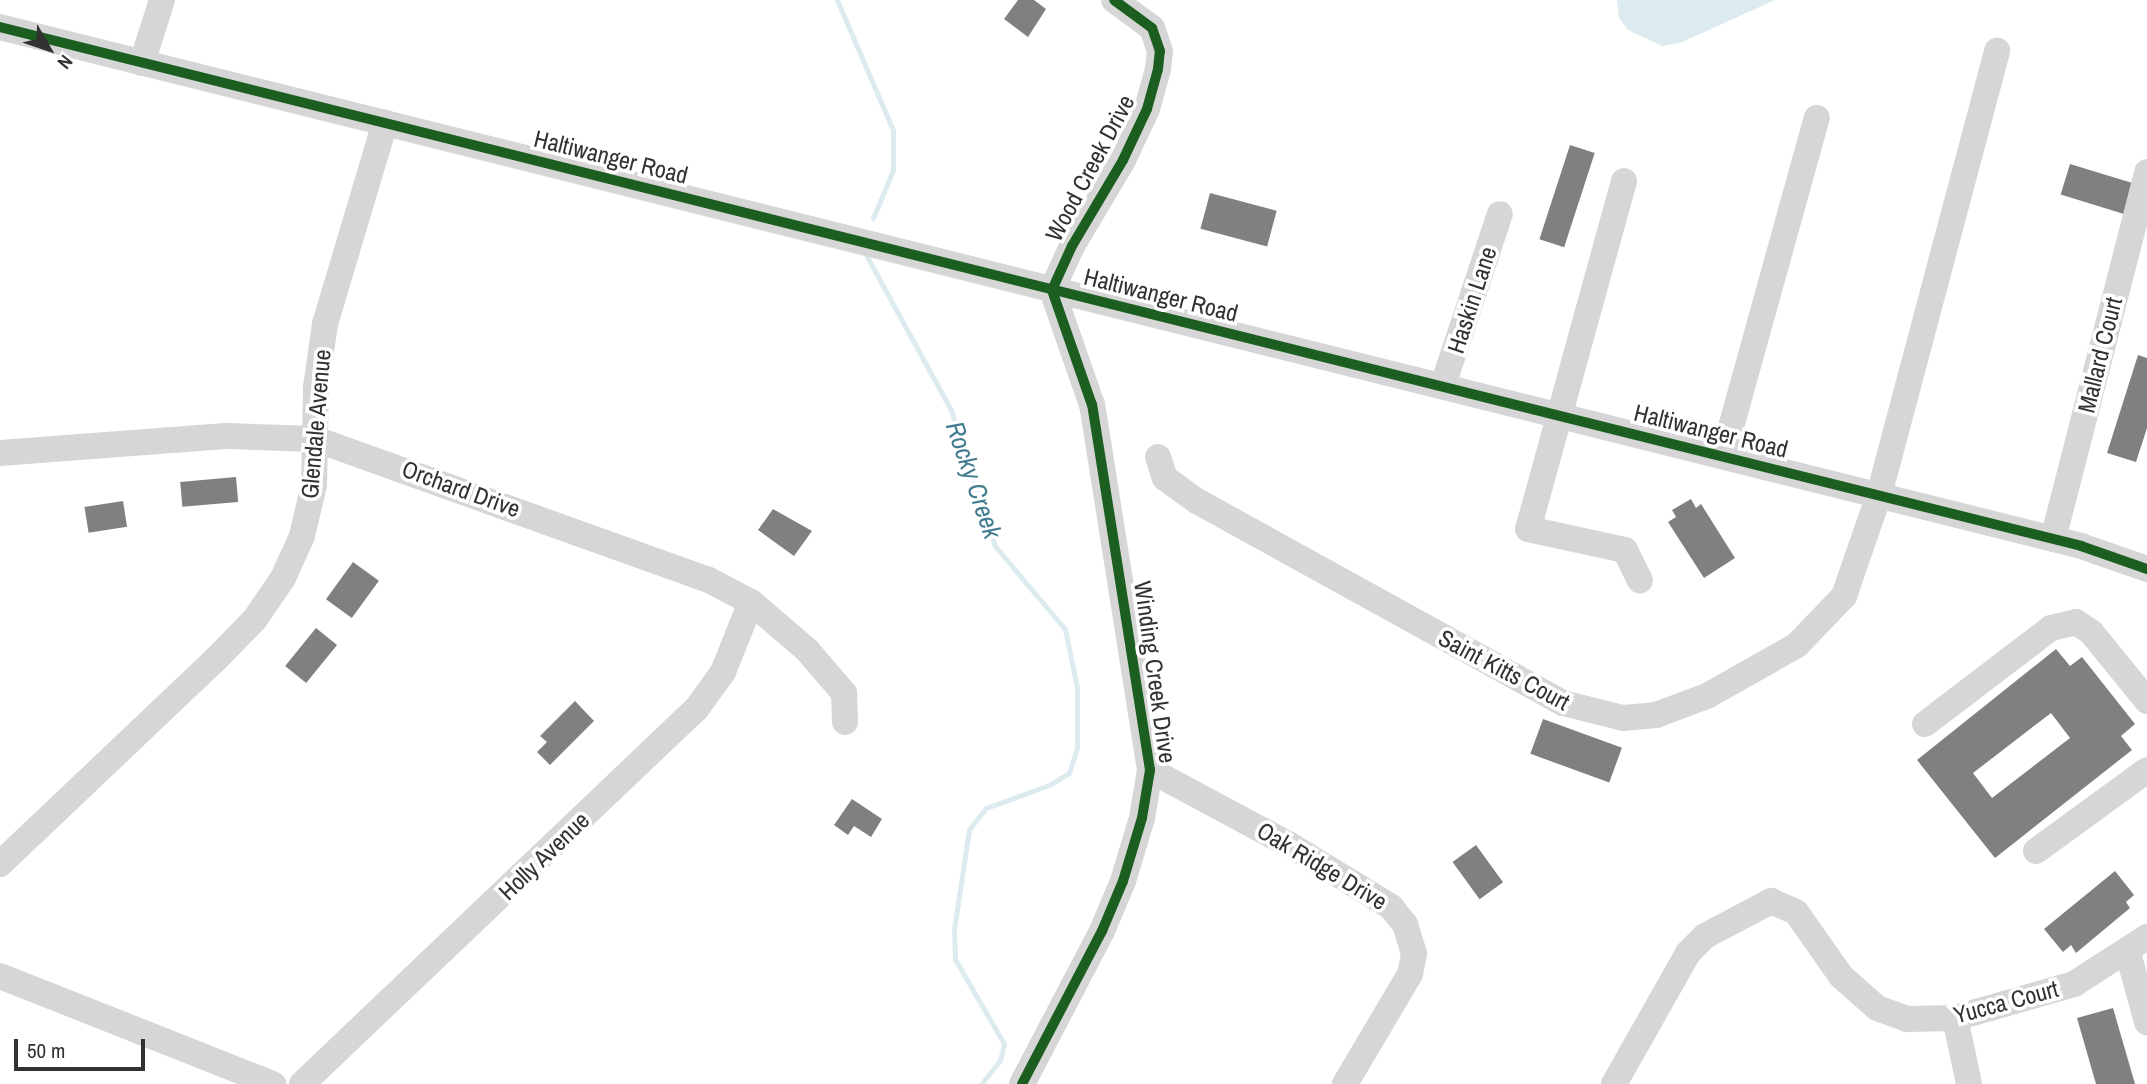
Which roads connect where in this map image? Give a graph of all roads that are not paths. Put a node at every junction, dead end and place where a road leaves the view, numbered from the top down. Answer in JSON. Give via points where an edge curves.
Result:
{"nodes":[{"id":1,"x":162,"y":0,"type":"edge"},
{"id":2,"x":1114,"y":0,"type":"edge"},
{"id":3,"x":0,"y":27,"type":"edge"},
{"id":4,"x":1997,"y":50,"type":"dead end"},
{"id":5,"x":142,"y":63,"type":"junction"},
{"id":6,"x":1816,"y":118,"type":"dead end"},
{"id":7,"x":385,"y":123,"type":"junction"},
{"id":8,"x":2147,"y":172,"type":"edge"},
{"id":9,"x":1624,"y":181,"type":"dead end"},
{"id":10,"x":1500,"y":214,"type":"dead end"},
{"id":11,"x":1052,"y":290,"type":"junction"},
{"id":12,"x":1443,"y":386,"type":"junction"},
{"id":13,"x":1557,"y":414,"type":"junction"},
{"id":14,"x":315,"y":439,"type":"junction"},
{"id":15,"x":0,"y":453,"type":"edge"},
{"id":16,"x":1723,"y":456,"type":"junction"},
{"id":17,"x":1158,"y":457,"type":"dead end"},
{"id":18,"x":1879,"y":495,"type":"junction"},
{"id":19,"x":2053,"y":539,"type":"junction"},
{"id":20,"x":2147,"y":569,"type":"edge"},
{"id":21,"x":1640,"y":581,"type":"dead end"},
{"id":22,"x":751,"y":602,"type":"junction"},
{"id":23,"x":2147,"y":701,"type":"edge"},
{"id":24,"x":845,"y":722,"type":"dead end"},
{"id":25,"x":1925,"y":724,"type":"dead end"},
{"id":26,"x":1150,"y":770,"type":"junction"},
{"id":27,"x":2147,"y":770,"type":"edge"},
{"id":28,"x":2036,"y":851,"type":"dead end"},
{"id":29,"x":0,"y":864,"type":"edge"},
{"id":30,"x":2138,"y":945,"type":"edge"},
{"id":31,"x":0,"y":976,"type":"edge"},
{"id":32,"x":1955,"y":1018,"type":"junction"},
{"id":33,"x":2147,"y":1023,"type":"edge"},
{"id":34,"x":272,"y":1084,"type":"edge"},
{"id":35,"x":302,"y":1084,"type":"edge"},
{"id":36,"x":1022,"y":1084,"type":"edge"},
{"id":37,"x":1345,"y":1084,"type":"edge"},
{"id":38,"x":1614,"y":1084,"type":"edge"},
{"id":39,"x":1969,"y":1084,"type":"edge"}],
"edges":[{"from":1,"to":5,"type":"street"},
{"from":2,"to":11,"type":"street","name":"Wood Creek Drive","via":[[1152,28],[1160,51],[1158,69],[1147,109],[1123,160],[1072,246]]},
{"from":3,"to":5,"type":"street","name":"Haltiwanger Road"},
{"from":4,"to":18,"type":"street","name":"Saint Kitts Court"},
{"from":5,"to":7,"type":"street","name":"Haltiwanger Road"},
{"from":6,"to":16,"type":"street"},
{"from":7,"to":11,"type":"street","name":"Haltiwanger Road"},
{"from":7,"to":14,"type":"street","name":"Glendale Avenue","via":[[325,324],[316,387]]},
{"from":8,"to":19,"type":"street","name":"Mallard Court"},
{"from":9,"to":13,"type":"street"},
{"from":10,"to":12,"type":"street","name":"Haskin Lane"},
{"from":11,"to":12,"type":"street","name":"Haltiwanger Road"},
{"from":11,"to":26,"type":"street","name":"Winding Creek Drive","via":[[1091,405]]},
{"from":12,"to":13,"type":"street","name":"Haltiwanger Road"},
{"from":13,"to":16,"type":"street","name":"Haltiwanger Road"},
{"from":13,"to":21,"type":"street","via":[[1528,529],[1625,550]]},
{"from":14,"to":15,"type":"street","name":"Orchard Drive","via":[[170,439]]},
{"from":14,"to":22,"type":"street","name":"Orchard Drive","via":[[638,551]]},
{"from":14,"to":29,"type":"street","name":"Glendale Avenue","via":[[308,516],[293,559],[270,600],[218,658]]},
{"from":16,"to":18,"type":"street","name":"Haltiwanger Road"},
{"from":17,"to":18,"type":"street","name":"Saint Kitts Court","via":[[1165,478],[1197,501],[1563,704],[1623,718],[1656,715],[1707,696],[1775,659],[1816,629],[1844,596]]},
{"from":18,"to":19,"type":"street","name":"Haltiwanger Road"},
{"from":19,"to":20,"type":"street","name":"Haltiwanger Road"},
{"from":22,"to":24,"type":"street","name":"Orchard Drive","via":[[807,650],[844,693]]},
{"from":22,"to":35,"type":"street","name":"Holly Avenue","via":[[723,672],[697,708]]},
{"from":23,"to":25,"type":"street","via":[[2091,632],[2076,622],[2051,628]]},
{"from":26,"to":36,"type":"street","name":"Winding Creek Drive","via":[[1142,818],[1123,881]]},
{"from":26,"to":37,"type":"street","name":"Oak Ridge Drive","via":[[1301,852],[1391,907],[1405,924],[1414,954],[1410,974]]},
{"from":27,"to":28,"type":"street"},
{"from":30,"to":32,"type":"street","name":"Yucca Court","via":[[2074,984]]},
{"from":30,"to":33,"type":"street"},
{"from":31,"to":34,"type":"street"},
{"from":32,"to":38,"type":"street","name":"Yucca Court","via":[[1908,1019],[1877,1008],[1841,976],[1796,912],[1771,901],[1705,936],[1688,954]]},
{"from":32,"to":39,"type":"street"}]}
